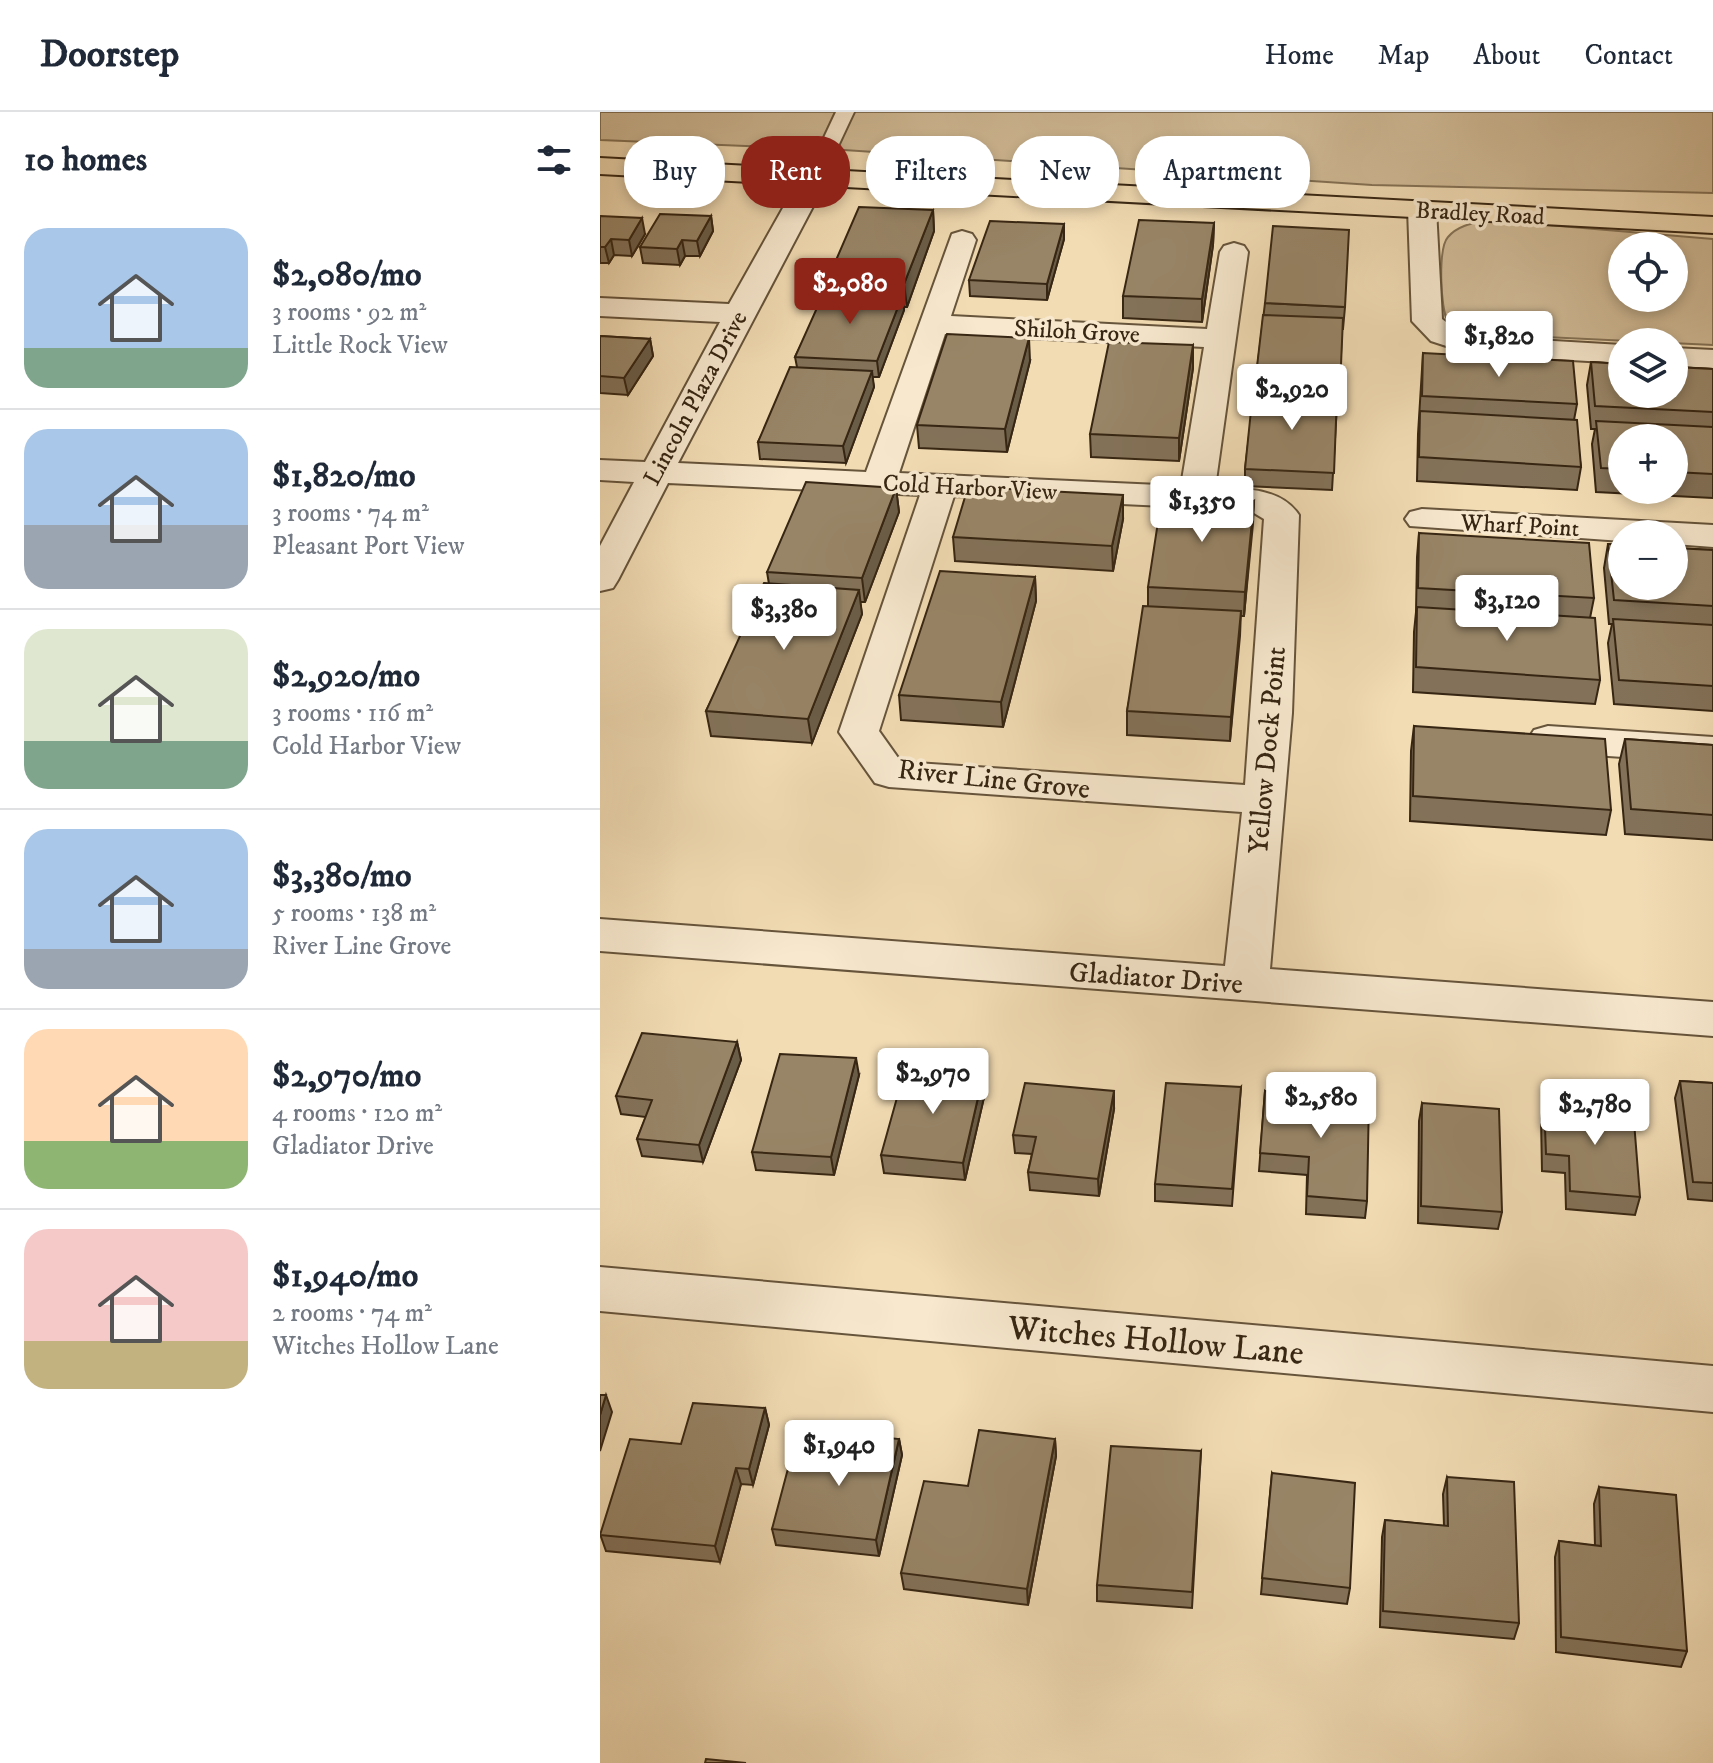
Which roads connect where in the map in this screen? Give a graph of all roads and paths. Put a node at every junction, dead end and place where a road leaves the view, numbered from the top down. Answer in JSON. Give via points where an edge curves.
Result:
{"nodes":[{"id":1,"x":845,"y":112,"type":"edge"},
{"id":2,"x":834,"y":136,"type":"edge"},
{"id":3,"x":600,"y":166,"type":"edge"},
{"id":4,"x":741,"y":173,"type":"edge"},
{"id":5,"x":850,"y":173,"type":"edge"},
{"id":6,"x":850,"y":178,"type":"edge"},
{"id":7,"x":1713,"y":201,"type":"edge"},
{"id":8,"x":797,"y":208,"type":"edge"},
{"id":9,"x":1422,"y":209,"type":"junction"},
{"id":10,"x":1713,"y":225,"type":"edge"},
{"id":11,"x":962,"y":240,"type":"dead end"},
{"id":12,"x":1234,"y":252,"type":"dead end"},
{"id":13,"x":600,"y":307,"type":"edge"},
{"id":14,"x":739,"y":314,"type":"junction"},
{"id":15,"x":933,"y":324,"type":"junction"},
{"id":16,"x":1220,"y":339,"type":"junction"},
{"id":17,"x":1608,"y":353,"type":"edge"},
{"id":18,"x":1688,"y":358,"type":"edge"},
{"id":19,"x":1713,"y":359,"type":"edge"},
{"id":20,"x":600,"y":470,"type":"edge"},
{"id":21,"x":655,"y":473,"type":"junction"},
{"id":22,"x":879,"y":482,"type":"junction"},
{"id":23,"x":940,"y":486,"type":"junction"},
{"id":24,"x":1196,"y":498,"type":"junction"},
{"id":25,"x":1282,"y":515,"type":"joint"},
{"id":26,"x":1422,"y":519,"type":"dead end"},
{"id":27,"x":1713,"y":536,"type":"edge"},
{"id":28,"x":600,"y":580,"type":"edge"},
{"id":29,"x":1508,"y":737,"type":"edge"},
{"id":30,"x":1713,"y":750,"type":"edge"},
{"id":31,"x":1261,"y":800,"type":"junction"},
{"id":32,"x":600,"y":935,"type":"edge"},
{"id":33,"x":1246,"y":984,"type":"junction"},
{"id":34,"x":1713,"y":1019,"type":"edge"},
{"id":35,"x":600,"y":1289,"type":"edge"},
{"id":36,"x":1713,"y":1389,"type":"edge"}],
"edges":[{"from":1,"to":2,"type":"lane"},
{"from":3,"to":4,"type":"main road","name":"Bradley Road"},
{"from":5,"to":7,"type":"main road","name":"Bradley Road","via":[[885,170]]},
{"from":6,"to":9,"type":"main road","name":"Bradley Road"},
{"from":8,"to":14,"type":"street","name":"Lincoln Plaza Drive"},
{"from":9,"to":10,"type":"main road","name":"Bradley Road"},
{"from":9,"to":17,"type":"street","via":[[1427,321],[1436,332],[1471,345]]},
{"from":11,"to":15,"type":"street"},
{"from":12,"to":16,"type":"street"},
{"from":13,"to":14,"type":"street"},
{"from":14,"to":21,"type":"street","name":"Lincoln Plaza Drive"},
{"from":15,"to":16,"type":"street","name":"Shiloh Grove"},
{"from":15,"to":22,"type":"street"},
{"from":16,"to":24,"type":"street"},
{"from":18,"to":19,"type":"street"},
{"from":20,"to":21,"type":"street","name":"Cold Harbor View"},
{"from":21,"to":22,"type":"street","name":"Cold Harbor View"},
{"from":21,"to":28,"type":"street","name":"Lincoln Plaza Drive"},
{"from":22,"to":23,"type":"street","name":"Cold Harbor View"},
{"from":23,"to":24,"type":"street","name":"Cold Harbor View"},
{"from":23,"to":31,"type":"street","name":"River Line Grove","via":[[859,732],[889,774]]},
{"from":24,"to":25,"type":"street","name":"Cold Harbor View","via":[[1257,500]]},
{"from":25,"to":31,"type":"street","name":"Yellow Dock Point","via":[[1272,713]]},
{"from":26,"to":27,"type":"street","name":"Wharf Point"},
{"from":29,"to":30,"type":"street"},
{"from":31,"to":33,"type":"street","name":"Yellow Dock Point"},
{"from":32,"to":33,"type":"street","name":"Gladiator Drive"},
{"from":33,"to":34,"type":"street","name":"Gladiator Drive"},
{"from":35,"to":36,"type":"street","name":"Witches Hollow Lane"}]}
